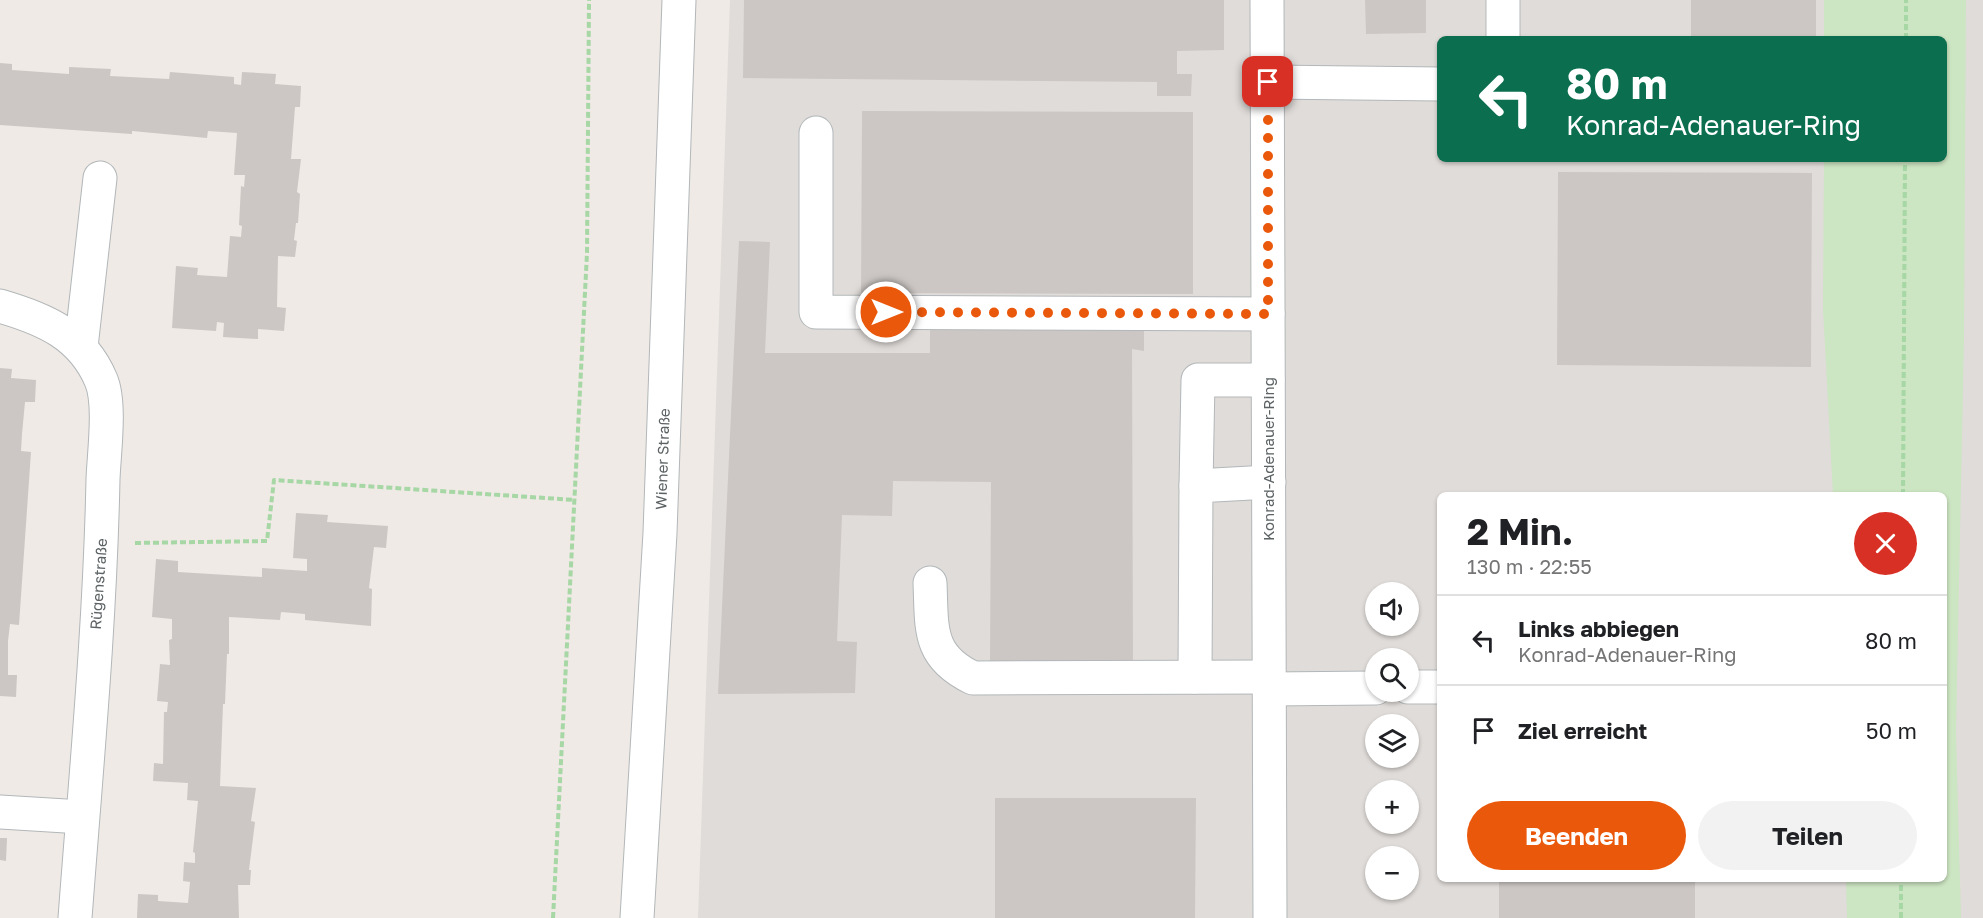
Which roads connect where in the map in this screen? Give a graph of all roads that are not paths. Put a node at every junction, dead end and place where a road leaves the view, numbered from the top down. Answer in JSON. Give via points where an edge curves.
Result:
{"nodes":[{"id":1,"x":679,"y":0,"type":"edge"},
{"id":2,"x":1267,"y":0,"type":"edge"},
{"id":3,"x":1503,"y":0,"type":"edge"},
{"id":4,"x":1503,"y":36,"type":"edge"},
{"id":5,"x":1268,"y":82,"type":"junction"},
{"id":6,"x":1437,"y":84,"type":"edge"},
{"id":7,"x":816,"y":133,"type":"dead end"},
{"id":8,"x":100,"y":178,"type":"dead end"},
{"id":9,"x":0,"y":306,"type":"edge"},
{"id":10,"x":1268,"y":314,"type":"junction"},
{"id":11,"x":81,"y":347,"type":"junction"},
{"id":12,"x":1268,"y":380,"type":"junction"},
{"id":13,"x":1269,"y":482,"type":"junction"},
{"id":14,"x":1196,"y":486,"type":"junction"},
{"id":15,"x":930,"y":583,"type":"dead end"},
{"id":16,"x":1195,"y":677,"type":"junction"},
{"id":17,"x":1269,"y":683,"type":"junction"},
{"id":18,"x":1365,"y":687,"type":"edge"},
{"id":19,"x":1419,"y":687,"type":"edge"},
{"id":20,"x":1437,"y":687,"type":"edge"},
{"id":21,"x":0,"y":812,"type":"edge"},
{"id":22,"x":82,"y":817,"type":"junction"},
{"id":23,"x":75,"y":918,"type":"edge"},
{"id":24,"x":637,"y":918,"type":"edge"},
{"id":25,"x":1270,"y":918,"type":"edge"}],
"edges":[{"from":1,"to":24,"type":"street","name":"Wiener Straße","via":[[660,533]]},
{"from":2,"to":5,"type":"street","name":"Konrad-Adenauer-Ring"},
{"from":3,"to":4,"type":"street"},
{"from":5,"to":6,"type":"street"},
{"from":5,"to":10,"type":"street","name":"Konrad-Adenauer-Ring"},
{"from":7,"to":10,"type":"street","via":[[816,312]]},
{"from":8,"to":11,"type":"street"},
{"from":9,"to":11,"type":"street","name":"Rügenstraße","via":[[52,324]]},
{"from":10,"to":12,"type":"street","name":"Konrad-Adenauer-Ring"},
{"from":11,"to":22,"type":"street","name":"Rügenstraße","via":[[103,390],[102,543]]},
{"from":12,"to":13,"type":"street","name":"Konrad-Adenauer-Ring"},
{"from":12,"to":14,"type":"street","via":[[1198,380]]},
{"from":13,"to":14,"type":"street"},
{"from":13,"to":17,"type":"street","name":"Konrad-Adenauer-Ring"},
{"from":14,"to":16,"type":"street"},
{"from":15,"to":16,"type":"street","via":[[933,641],[943,658],[973,678]]},
{"from":16,"to":17,"type":"street"},
{"from":17,"to":18,"type":"street"},
{"from":17,"to":25,"type":"street","name":"Konrad-Adenauer-Ring"},
{"from":19,"to":20,"type":"street"},
{"from":21,"to":22,"type":"street"},
{"from":22,"to":23,"type":"street","name":"Rügenstraße"}]}
